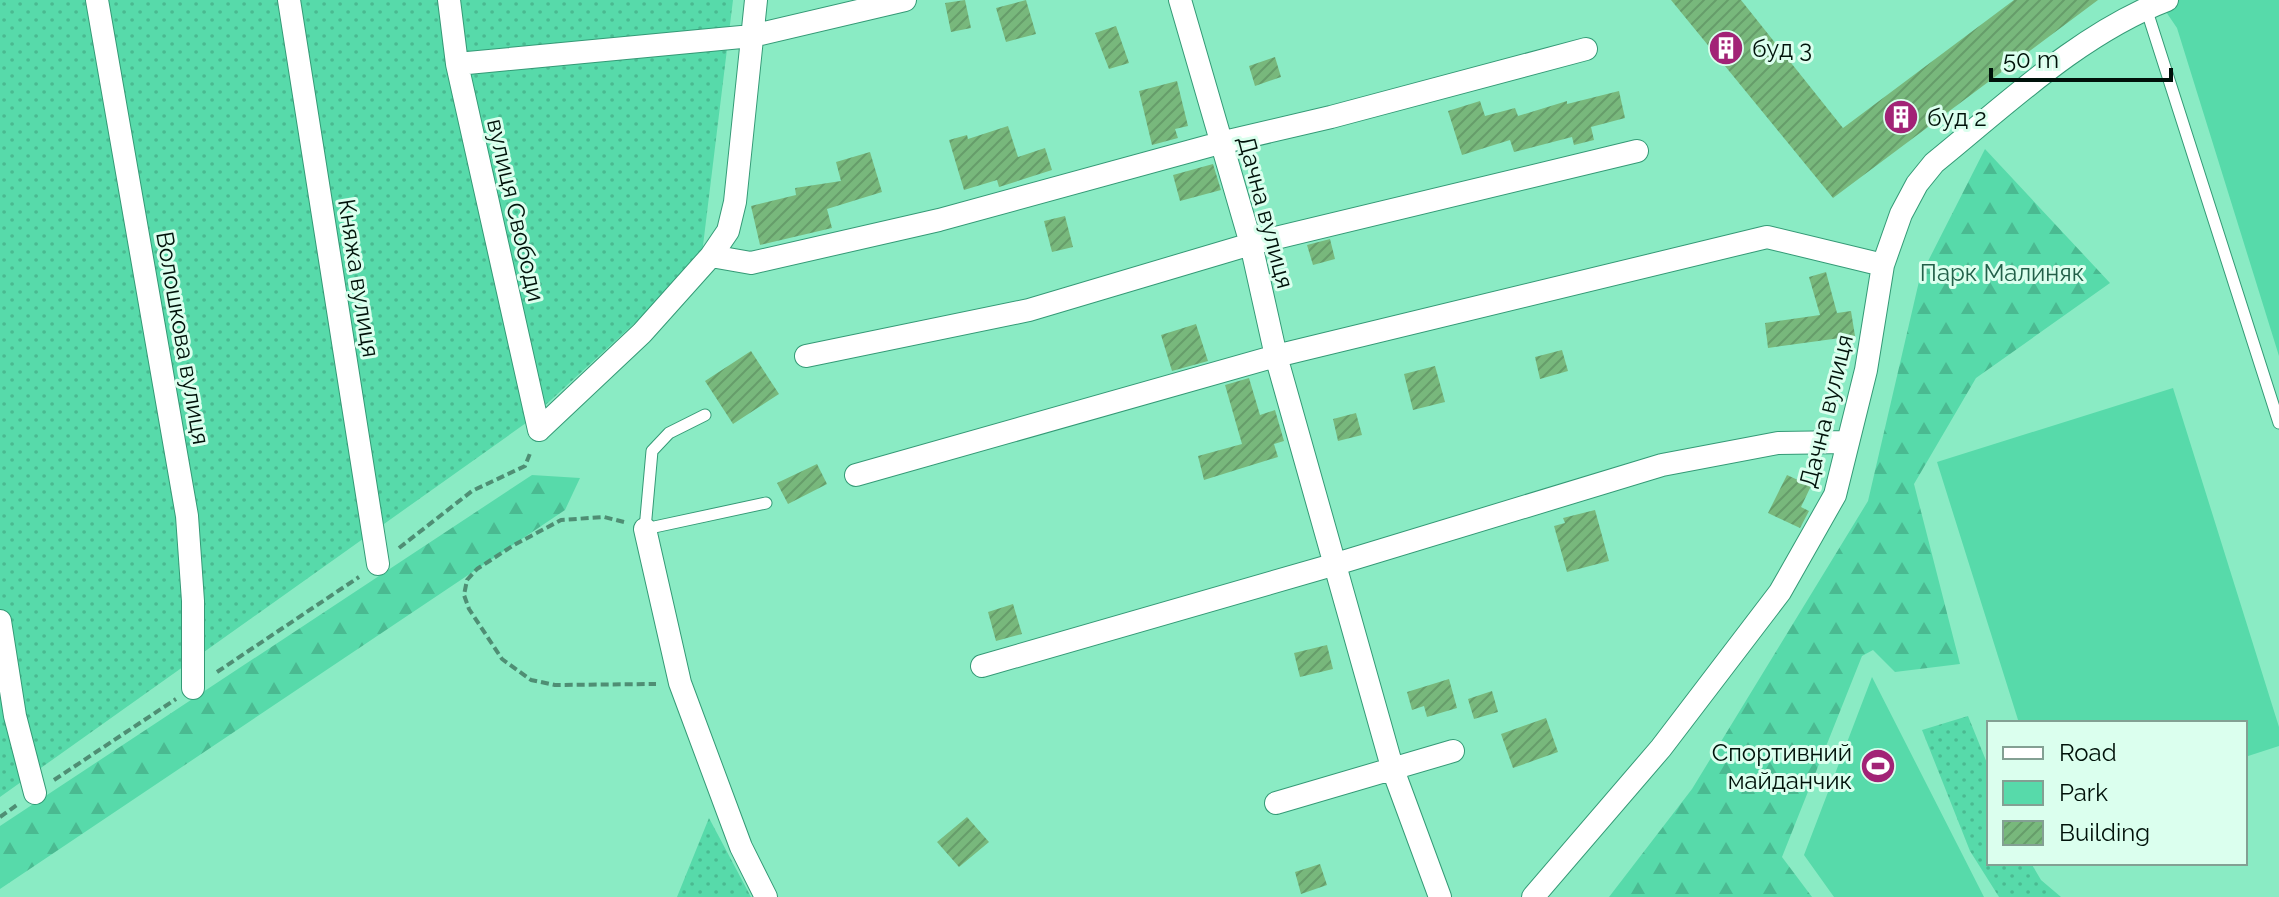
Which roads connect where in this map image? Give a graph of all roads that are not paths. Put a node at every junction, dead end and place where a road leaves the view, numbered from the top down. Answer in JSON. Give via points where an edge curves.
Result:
{"nodes":[{"id":1,"x":97,"y":0,"type":"edge"},
{"id":2,"x":289,"y":0,"type":"edge"},
{"id":3,"x":449,"y":0,"type":"edge"},
{"id":4,"x":756,"y":0,"type":"edge"},
{"id":5,"x":905,"y":0,"type":"edge"},
{"id":6,"x":1180,"y":0,"type":"edge"},
{"id":7,"x":2151,"y":3,"type":"edge"},
{"id":8,"x":752,"y":36,"type":"junction"},
{"id":9,"x":1586,"y":49,"type":"dead end"},
{"id":10,"x":457,"y":64,"type":"junction"},
{"id":11,"x":1220,"y":143,"type":"junction"},
{"id":12,"x":1637,"y":151,"type":"dead end"},
{"id":13,"x":1251,"y":244,"type":"junction"},
{"id":14,"x":711,"y":256,"type":"junction"},
{"id":15,"x":1883,"y":265,"type":"junction"},
{"id":16,"x":806,"y":356,"type":"dead end"},
{"id":17,"x":1276,"y":356,"type":"junction"},
{"id":18,"x":705,"y":415,"type":"dead end"},
{"id":19,"x":2279,"y":423,"type":"edge"},
{"id":20,"x":1848,"y":442,"type":"junction"},
{"id":21,"x":856,"y":475,"type":"dead end"},
{"id":22,"x":766,"y":503,"type":"dead end"},
{"id":23,"x":645,"y":529,"type":"junction"},
{"id":24,"x":378,"y":564,"type":"road end"},
{"id":25,"x":1336,"y":564,"type":"junction"},
{"id":26,"x":0,"y":621,"type":"edge"},
{"id":27,"x":982,"y":666,"type":"dead end"},
{"id":28,"x":193,"y":688,"type":"road end"},
{"id":29,"x":1453,"y":751,"type":"dead end"},
{"id":30,"x":1392,"y":767,"type":"junction"},
{"id":31,"x":35,"y":793,"type":"road end"},
{"id":32,"x":1276,"y":803,"type":"dead end"},
{"id":33,"x":766,"y":897,"type":"edge"},
{"id":34,"x":1440,"y":897,"type":"edge"},
{"id":35,"x":1533,"y":897,"type":"edge"}],
"edges":[{"from":1,"to":28,"type":"street","name":"Волошкова вулиця","via":[[187,516]]},
{"from":2,"to":24,"type":"street","name":"Княжа вулиця"},
{"from":3,"to":10,"type":"street","name":"вулиця Свободи"},
{"from":4,"to":8,"type":"street"},
{"from":5,"to":8,"type":"street"},
{"from":6,"to":11,"type":"street","name":"Дачна вулиця"},
{"from":7,"to":15,"type":"street","name":"Дачна вулиця","via":[[2069,54],[1934,163],[1901,214]]},
{"from":7,"to":19,"type":"lane"},
{"from":8,"to":10,"type":"street"},
{"from":8,"to":14,"type":"street","via":[[735,202],[728,231]]},
{"from":9,"to":11,"type":"street"},
{"from":10,"to":14,"type":"street","name":"вулиця Свободи","via":[[539,430],[642,333]]},
{"from":11,"to":13,"type":"street","name":"Дачна вулиця"},
{"from":11,"to":14,"type":"street","via":[[939,220],[751,263]]},
{"from":12,"to":13,"type":"street"},
{"from":13,"to":16,"type":"street","via":[[1029,310]]},
{"from":13,"to":17,"type":"street","name":"Дачна вулиця"},
{"from":15,"to":17,"type":"street","via":[[1767,237]]},
{"from":15,"to":20,"type":"street","name":"Дачна вулиця"},
{"from":17,"to":21,"type":"street"},
{"from":17,"to":25,"type":"street","name":"Дачна вулиця"},
{"from":18,"to":23,"type":"lane","via":[[669,433],[652,451]]},
{"from":20,"to":25,"type":"street","via":[[1778,443],[1662,465]]},
{"from":20,"to":35,"type":"street","name":"Дачна вулиця","via":[[1835,495],[1780,592],[1661,748]]},
{"from":22,"to":23,"type":"lane"},
{"from":23,"to":33,"type":"street","via":[[680,683],[741,847]]},
{"from":25,"to":27,"type":"street"},
{"from":25,"to":30,"type":"street","name":"Дачна вулиця"},
{"from":26,"to":31,"type":"street","via":[[15,716]]},
{"from":29,"to":30,"type":"street"},
{"from":30,"to":32,"type":"street"},
{"from":30,"to":34,"type":"street","name":"Дачна вулиця"}]}
